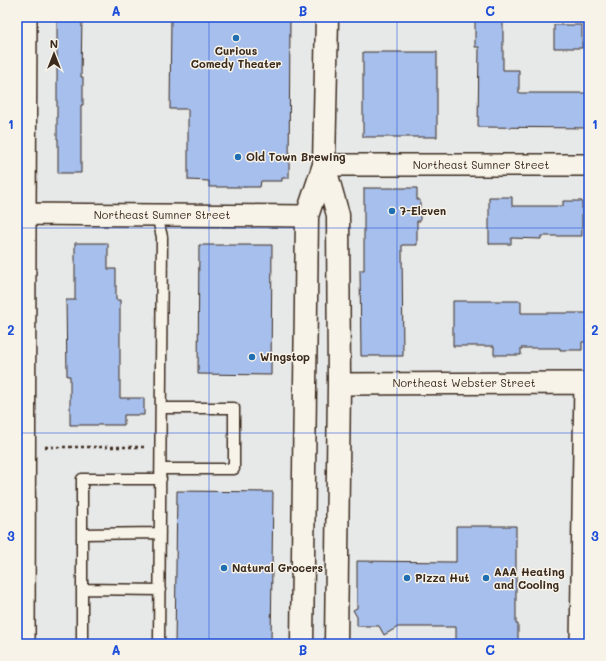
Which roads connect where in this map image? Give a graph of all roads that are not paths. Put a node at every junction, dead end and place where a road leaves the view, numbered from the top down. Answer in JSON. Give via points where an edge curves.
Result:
{"nodes":[{"id":1,"x":26,"y":17,"type":"edge"},
{"id":2,"x":327,"y":17,"type":"edge"},
{"id":3,"x":324,"y":165,"type":"junction"},
{"id":4,"x":589,"y":165,"type":"edge"},
{"id":5,"x":21,"y":214,"type":"edge"},
{"id":6,"x":158,"y":214,"type":"junction"},
{"id":7,"x":307,"y":216,"type":"junction"},
{"id":8,"x":587,"y":383,"type":"edge"},
{"id":9,"x":339,"y":384,"type":"junction"},
{"id":10,"x":161,"y":408,"type":"junction"},
{"id":11,"x":160,"y":474,"type":"junction"},
{"id":12,"x":160,"y":533,"type":"junction"},
{"id":13,"x":82,"y":534,"type":"junction"},
{"id":14,"x":82,"y":589,"type":"junction"},
{"id":15,"x":160,"y":590,"type":"junction"},
{"id":16,"x":24,"y":644,"type":"edge"},
{"id":17,"x":82,"y":644,"type":"edge"},
{"id":18,"x":160,"y":644,"type":"edge"},
{"id":19,"x":302,"y":644,"type":"edge"},
{"id":20,"x":336,"y":644,"type":"edge"},
{"id":21,"x":581,"y":644,"type":"edge"}],
"edges":[{"from":1,"to":5,"type":"street"},
{"from":2,"to":3,"type":"main road"},
{"from":3,"to":4,"type":"street","name":"Northeast Sumner Street"},
{"from":3,"to":7,"type":"main road"},
{"from":3,"to":9,"type":"main road","via":[[338,215]]},
{"from":5,"to":6,"type":"street","name":"Northeast Sumner Street"},
{"from":5,"to":16,"type":"street"},
{"from":6,"to":7,"type":"street","name":"Northeast Sumner Street"},
{"from":6,"to":10,"type":"lane","via":[[162,237]]},
{"from":7,"to":19,"type":"main road"},
{"from":8,"to":9,"type":"street","name":"Northeast Webster Street"},
{"from":8,"to":21,"type":"street"},
{"from":9,"to":20,"type":"main road"},
{"from":10,"to":11,"type":"lane"},
{"from":10,"to":11,"type":"lane","via":[[234,408],[234,469]]},
{"from":11,"to":12,"type":"lane"},
{"from":11,"to":13,"type":"lane","via":[[146,479],[82,479]]},
{"from":12,"to":13,"type":"lane"},
{"from":12,"to":15,"type":"lane"},
{"from":13,"to":14,"type":"lane"},
{"from":14,"to":15,"type":"lane"},
{"from":14,"to":17,"type":"lane"},
{"from":15,"to":18,"type":"lane"}]}
